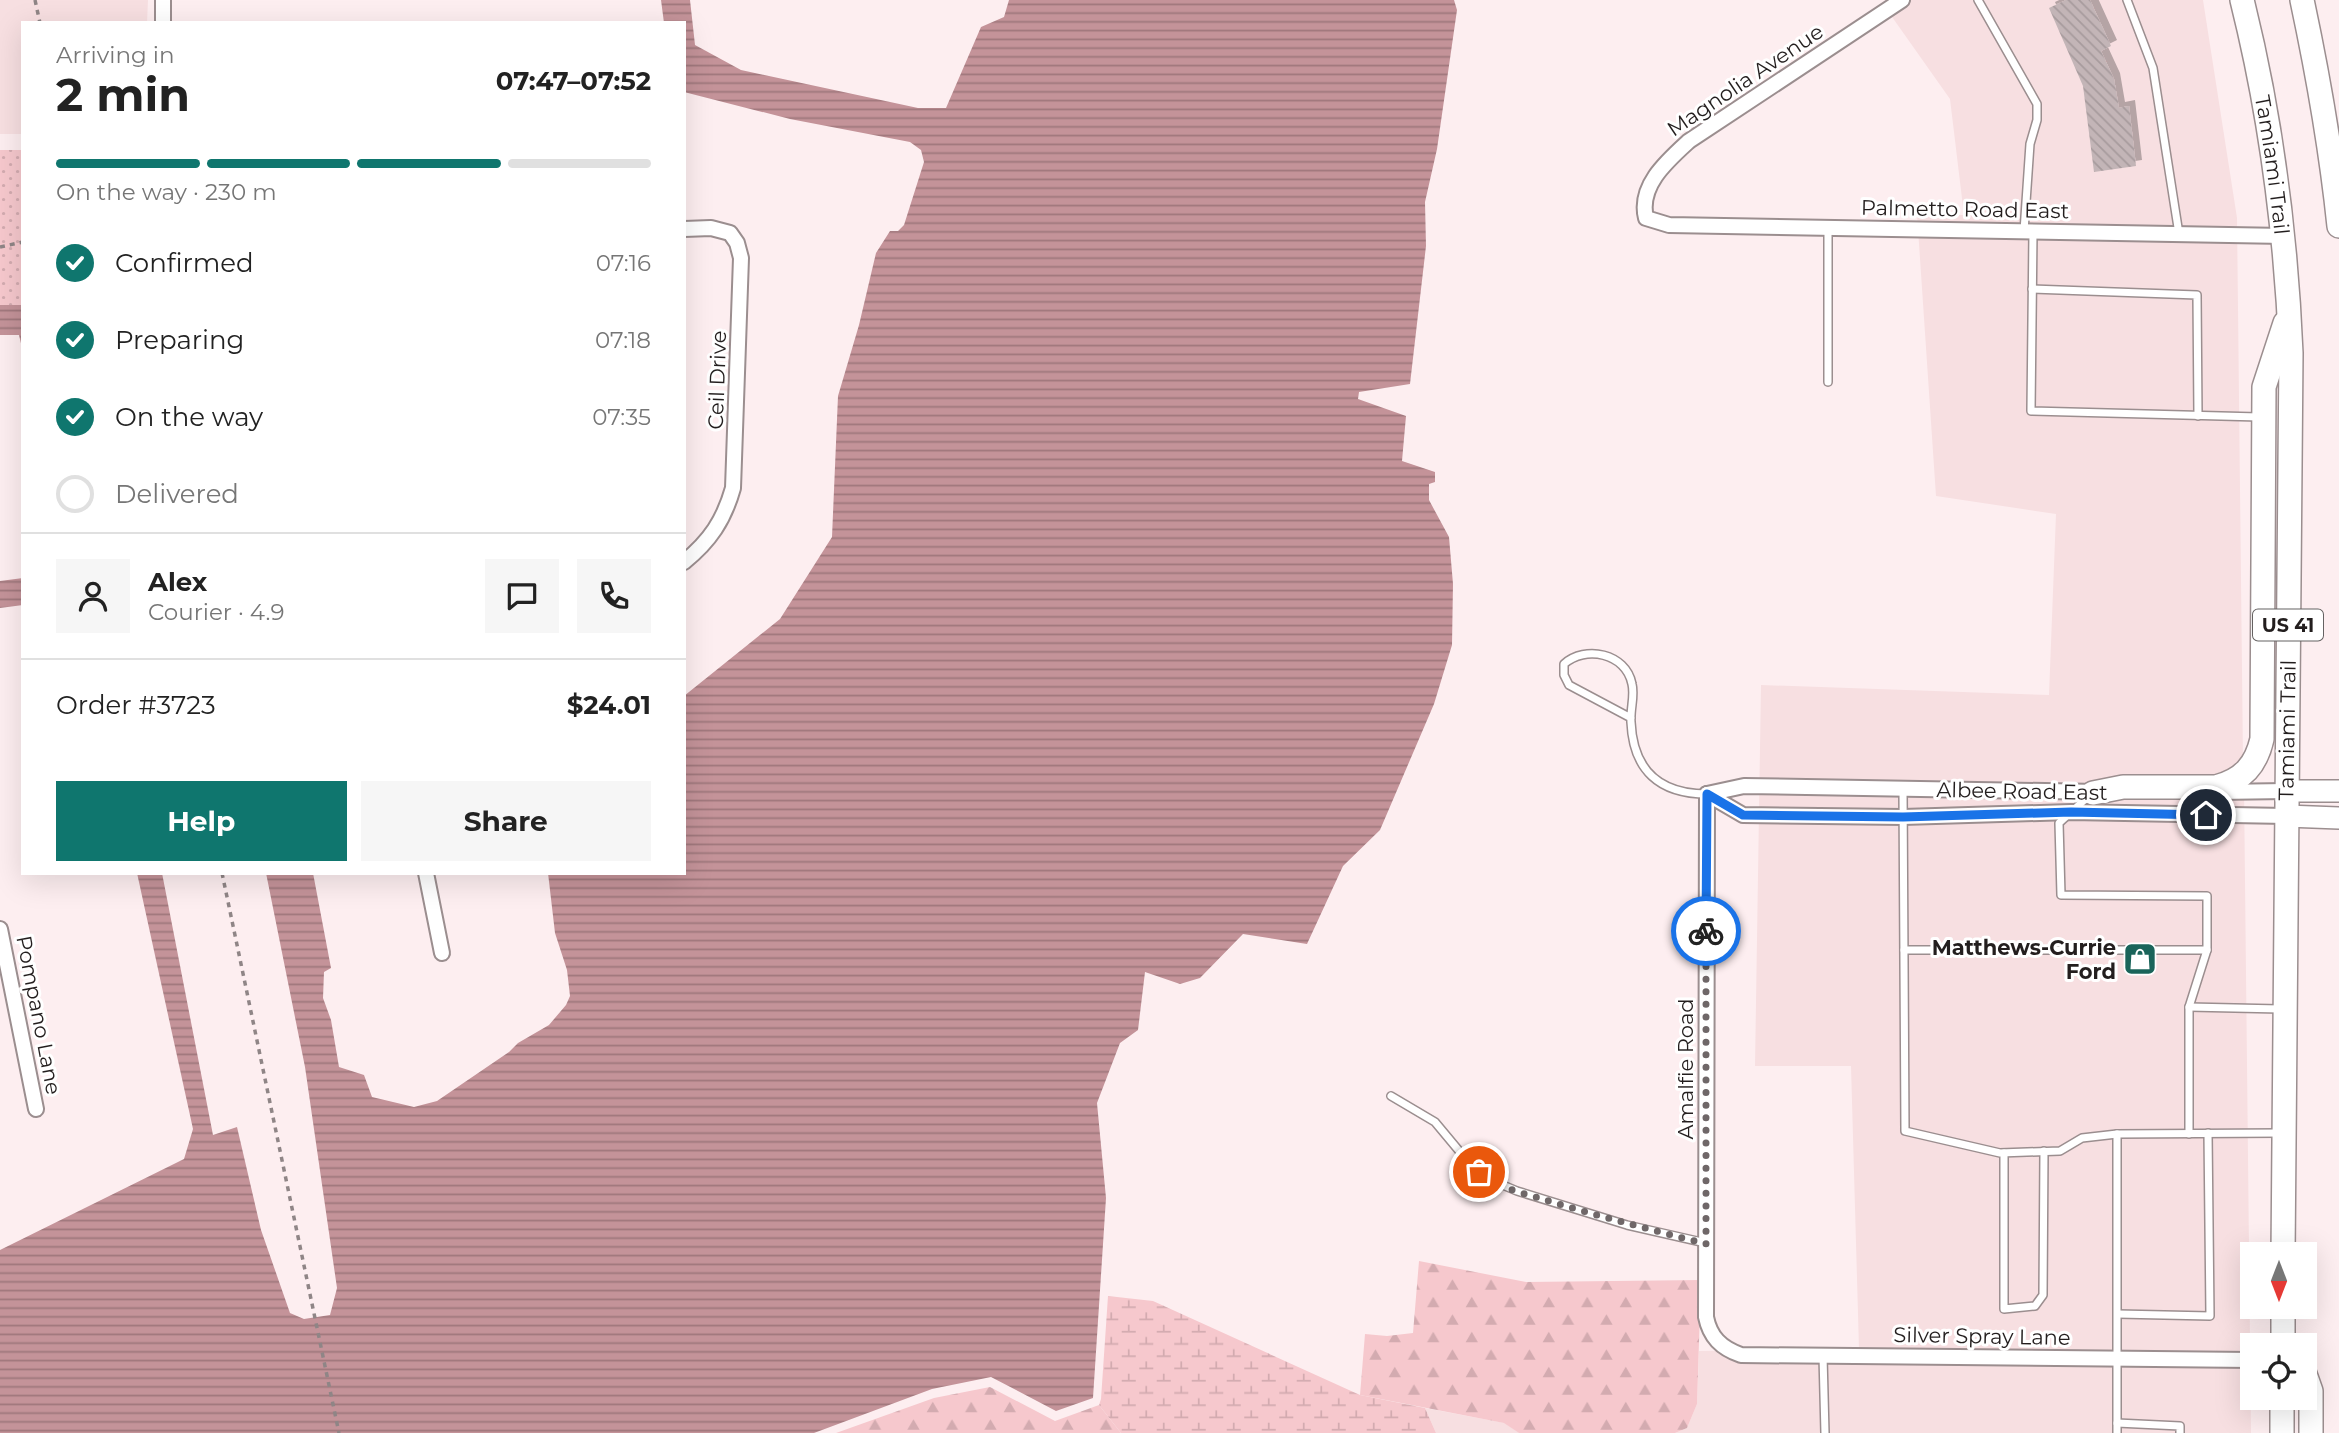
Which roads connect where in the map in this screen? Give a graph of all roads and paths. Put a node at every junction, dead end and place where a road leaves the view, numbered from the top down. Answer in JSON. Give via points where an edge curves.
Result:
{"nodes":[{"id":1,"x":35,"y":0,"type":"edge"},
{"id":2,"x":163,"y":0,"type":"edge"},
{"id":3,"x":1902,"y":0,"type":"edge"},
{"id":4,"x":1978,"y":0,"type":"edge"},
{"id":5,"x":2127,"y":0,"type":"edge"},
{"id":6,"x":2302,"y":0,"type":"edge"},
{"id":7,"x":2247,"y":1,"type":"edge"},
{"id":8,"x":40,"y":21,"type":"edge"},
{"id":9,"x":163,"y":21,"type":"edge"},
{"id":10,"x":2336,"y":169,"type":"edge"},
{"id":11,"x":1646,"y":218,"type":"joint"},
{"id":12,"x":2339,"y":226,"type":"edge"},
{"id":13,"x":1828,"y":228,"type":"junction"},
{"id":14,"x":686,"y":229,"type":"edge"},
{"id":15,"x":2029,"y":231,"type":"junction"},
{"id":16,"x":2179,"y":234,"type":"junction"},
{"id":17,"x":2285,"y":236,"type":"junction"},
{"id":18,"x":21,"y":242,"type":"edge"},
{"id":19,"x":0,"y":247,"type":"edge"},
{"id":20,"x":2032,"y":289,"type":"junction"},
{"id":21,"x":2289,"y":310,"type":"junction"},
{"id":22,"x":1828,"y":382,"type":"dead end"},
{"id":23,"x":2198,"y":416,"type":"junction"},
{"id":24,"x":2263,"y":417,"type":"junction"},
{"id":25,"x":686,"y":560,"type":"edge"},
{"id":26,"x":1630,"y":718,"type":"junction"},
{"id":27,"x":1903,"y":790,"type":"junction"},
{"id":28,"x":2286,"y":791,"type":"junction"},
{"id":29,"x":2339,"y":791,"type":"edge"},
{"id":30,"x":2093,"y":793,"type":"junction"},
{"id":31,"x":1707,"y":794,"type":"junction"},
{"id":32,"x":2071,"y":812,"type":"junction"},
{"id":33,"x":2286,"y":816,"type":"junction"},
{"id":34,"x":1903,"y":817,"type":"junction"},
{"id":35,"x":2339,"y":818,"type":"edge"},
{"id":36,"x":222,"y":875,"type":"edge"},
{"id":37,"x":426,"y":875,"type":"edge"},
{"id":38,"x":0,"y":929,"type":"edge"},
{"id":39,"x":1904,"y":950,"type":"junction"},
{"id":40,"x":2207,"y":950,"type":"junction"},
{"id":41,"x":442,"y":953,"type":"dead end"},
{"id":42,"x":5,"y":978,"type":"edge"},
{"id":43,"x":2189,"y":1007,"type":"junction"},
{"id":44,"x":2285,"y":1009,"type":"junction"},
{"id":45,"x":1391,"y":1096,"type":"dead end"},
{"id":46,"x":36,"y":1109,"type":"dead end"},
{"id":47,"x":2208,"y":1133,"type":"junction"},
{"id":48,"x":2284,"y":1133,"type":"junction"},
{"id":49,"x":2117,"y":1134,"type":"junction"},
{"id":50,"x":2189,"y":1134,"type":"junction"},
{"id":51,"x":2044,"y":1151,"type":"junction"},
{"id":52,"x":2004,"y":1153,"type":"junction"},
{"id":53,"x":2283,"y":1242,"type":"edge"},
{"id":54,"x":1706,"y":1244,"type":"junction"},
{"id":55,"x":2118,"y":1314,"type":"junction"},
{"id":56,"x":1716,"y":1340,"type":"joint"},
{"id":57,"x":1823,"y":1355,"type":"junction"},
{"id":58,"x":2118,"y":1358,"type":"junction"},
{"id":59,"x":2240,"y":1360,"type":"edge"},
{"id":60,"x":2282,"y":1410,"type":"edge"},
{"id":61,"x":2311,"y":1410,"type":"edge"},
{"id":62,"x":2117,"y":1423,"type":"junction"},
{"id":63,"x":339,"y":1433,"type":"edge"},
{"id":64,"x":1825,"y":1433,"type":"edge"},
{"id":65,"x":2117,"y":1433,"type":"edge"},
{"id":66,"x":2180,"y":1433,"type":"edge"},
{"id":67,"x":2282,"y":1433,"type":"edge"},
{"id":68,"x":2311,"y":1433,"type":"edge"}],
"edges":[{"from":1,"to":8,"type":"path"},
{"from":2,"to":9,"type":"street"},
{"from":3,"to":11,"type":"street","name":"Magnolia Avenue","via":[[1689,141],[1670,158],[1647,191]]},
{"from":4,"to":15,"type":"lane","via":[[2037,104],[2030,144]]},
{"from":5,"to":16,"type":"lane","via":[[2153,68]]},
{"from":6,"to":10,"type":"main road"},
{"from":7,"to":17,"type":"main road","name":"Tamiami Trail","number":"US 41"},
{"from":10,"to":12,"type":"main road"},
{"from":11,"to":13,"type":"street","name":"Palmetto Road East","via":[[1669,225]]},
{"from":13,"to":15,"type":"street","name":"Palmetto Road East"},
{"from":13,"to":22,"type":"lane"},
{"from":14,"to":25,"type":"street","name":"Ceil Drive","via":[[730,233],[741,258],[733,488],[717,528]]},
{"from":15,"to":16,"type":"street","name":"Palmetto Road East"},
{"from":15,"to":20,"type":"lane"},
{"from":16,"to":17,"type":"street","name":"Palmetto Road East"},
{"from":17,"to":21,"type":"main road","name":"Tamiami Trail","number":"US 41"},
{"from":18,"to":19,"type":"path"},
{"from":20,"to":23,"type":"lane","via":[[2197,295]]},
{"from":20,"to":23,"type":"lane","via":[[2031,411]]},
{"from":21,"to":24,"type":"main road","via":[[2264,387]]},
{"from":21,"to":28,"type":"main road","name":"Tamiami Trail","number":"US 41"},
{"from":23,"to":24,"type":"lane"},
{"from":24,"to":30,"type":"main road","via":[[2259,753],[2244,775],[2216,787],[2123,787]]},
{"from":26,"to":26,"type":"lane","name":"Albee Road East","via":[[1633,686],[1620,661],[1595,654],[1572,656],[1564,664],[1569,685]]},
{"from":26,"to":31,"type":"lane","name":"Albee Road East","via":[[1643,764],[1660,785],[1686,794]]},
{"from":27,"to":30,"type":"street","name":"Albee Road East"},
{"from":27,"to":31,"type":"street","name":"Albee Road East","via":[[1744,786]]},
{"from":27,"to":34,"type":"lane"},
{"from":28,"to":29,"type":"street","name":"Albee Road East"},
{"from":28,"to":30,"type":"street","name":"Albee Road East"},
{"from":28,"to":33,"type":"main road","name":"Tamiami Trail","number":"US 41"},
{"from":30,"to":32,"type":"lane"},
{"from":31,"to":34,"type":"street","name":"Albee Road East","via":[[1743,815]]},
{"from":31,"to":54,"type":"street","name":"Amalfie Road"},
{"from":32,"to":33,"type":"street","name":"Albee Road East"},
{"from":32,"to":34,"type":"street","name":"Albee Road East"},
{"from":32,"to":40,"type":"lane","via":[[2059,823],[2061,895],[2207,896]]},
{"from":33,"to":35,"type":"street"},
{"from":33,"to":44,"type":"main road","name":"Tamiami Trail","number":"US 41"},
{"from":34,"to":39,"type":"lane"},
{"from":36,"to":63,"type":"path"},
{"from":37,"to":41,"type":"street"},
{"from":38,"to":42,"type":"street","name":"Pompano Lane"},
{"from":39,"to":40,"type":"lane"},
{"from":39,"to":52,"type":"lane","via":[[1905,1130]]},
{"from":40,"to":43,"type":"lane"},
{"from":42,"to":46,"type":"street","name":"Pompano Lane"},
{"from":43,"to":44,"type":"lane"},
{"from":43,"to":50,"type":"lane"},
{"from":44,"to":48,"type":"main road","name":"Tamiami Trail","number":"US 41"},
{"from":45,"to":54,"type":"lane","via":[[1435,1122],[1486,1178],[1627,1224]]},
{"from":47,"to":48,"type":"lane"},
{"from":47,"to":50,"type":"lane"},
{"from":47,"to":55,"type":"lane","via":[[2210,1316]]},
{"from":48,"to":53,"type":"main road","name":"Tamiami Trail","number":"US 41"},
{"from":49,"to":50,"type":"lane"},
{"from":49,"to":51,"type":"lane","via":[[2082,1138],[2060,1151]]},
{"from":49,"to":55,"type":"lane"},
{"from":51,"to":52,"type":"lane"},
{"from":51,"to":52,"type":"lane","via":[[2043,1295],[2035,1306],[2004,1309]]},
{"from":54,"to":56,"type":"street","name":"Amalfie Road","via":[[1706,1317]]},
{"from":55,"to":58,"type":"lane"},
{"from":56,"to":57,"type":"street","name":"Silver Spray Lane","via":[[1741,1354]]},
{"from":57,"to":58,"type":"street","name":"Silver Spray Lane"},
{"from":57,"to":64,"type":"lane"},
{"from":58,"to":59,"type":"street","name":"Silver Spray Lane"},
{"from":58,"to":62,"type":"lane"},
{"from":60,"to":67,"type":"main road"},
{"from":61,"to":68,"type":"main road"},
{"from":62,"to":65,"type":"lane"},
{"from":62,"to":66,"type":"lane","via":[[2180,1426]]}]}
